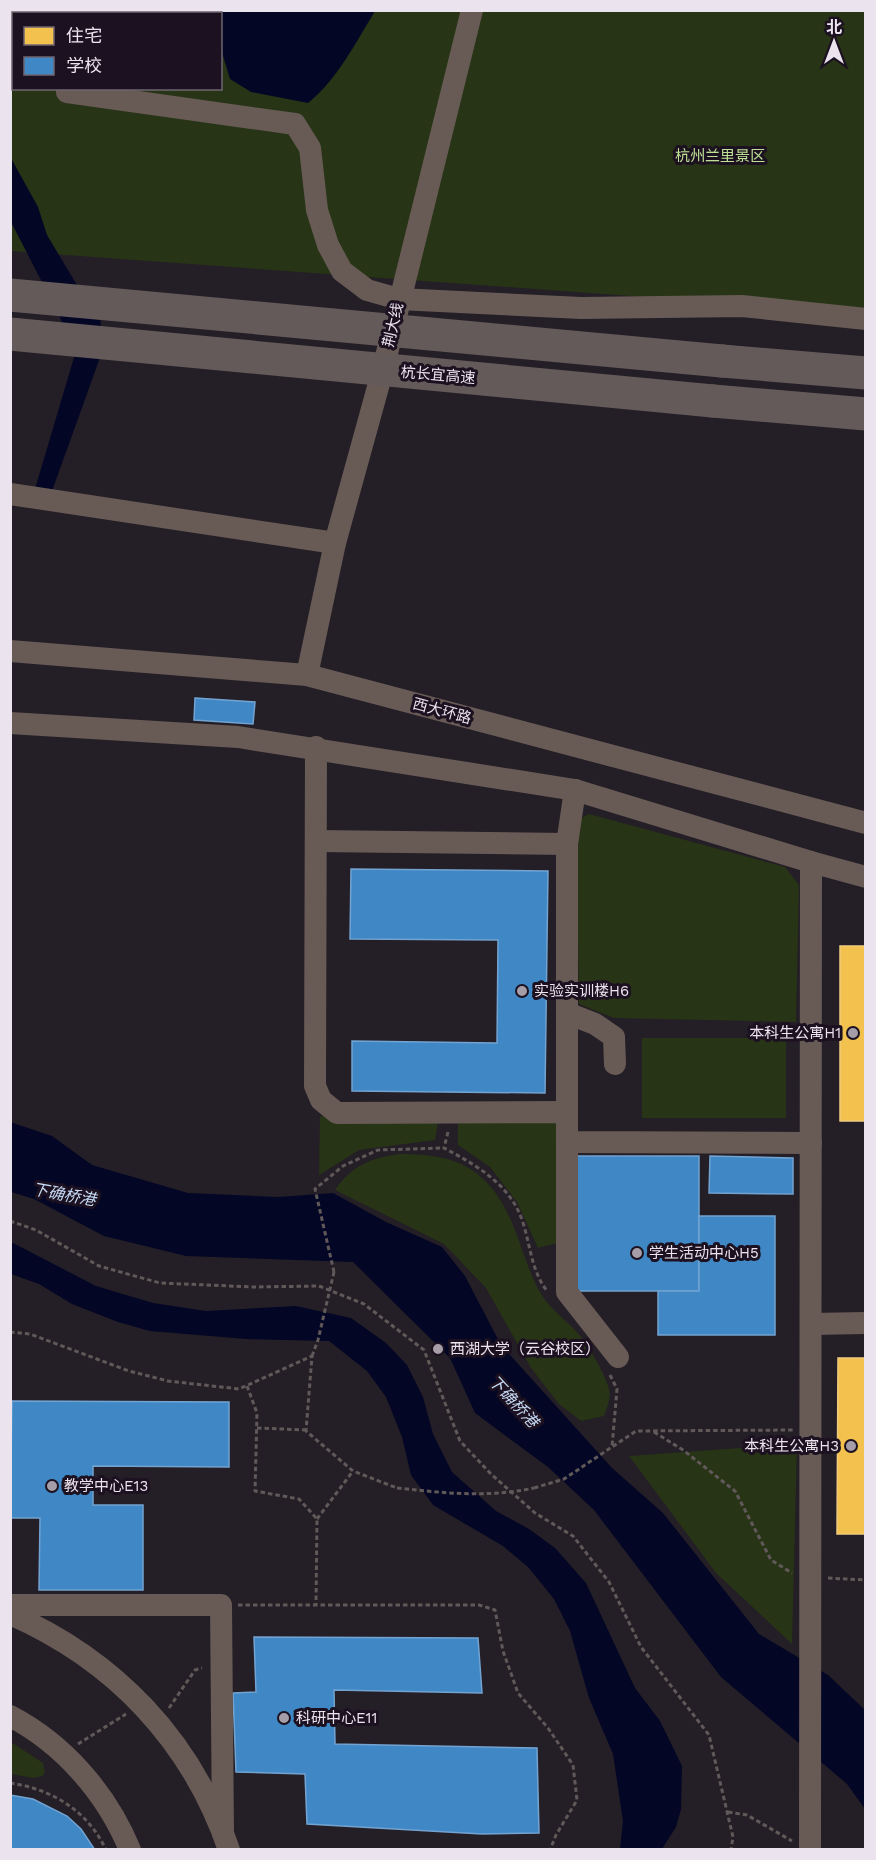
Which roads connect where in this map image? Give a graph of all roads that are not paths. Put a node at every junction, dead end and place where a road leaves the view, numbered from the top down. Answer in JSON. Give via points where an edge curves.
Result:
{"nodes":[{"id":1,"x":472,"y":10,"type":"edge"},
{"id":2,"x":67,"y":92,"type":"dead end"},
{"id":3,"x":10,"y":295,"type":"edge"},
{"id":4,"x":399,"y":299,"type":"junction"},
{"id":5,"x":866,"y":319,"type":"edge"},
{"id":6,"x":10,"y":334,"type":"edge"},
{"id":7,"x":866,"y":373,"type":"edge"},
{"id":8,"x":866,"y":414,"type":"edge"},
{"id":9,"x":10,"y":494,"type":"edge"},
{"id":10,"x":335,"y":543,"type":"junction"},
{"id":11,"x":10,"y":651,"type":"edge"},
{"id":12,"x":307,"y":675,"type":"junction"},
{"id":13,"x":10,"y":723,"type":"edge"},
{"id":14,"x":316,"y":747,"type":"junction"},
{"id":15,"x":575,"y":790,"type":"junction"},
{"id":16,"x":866,"y":823,"type":"edge"},
{"id":17,"x":316,"y":841,"type":"junction"},
{"id":18,"x":567,"y":844,"type":"junction"},
{"id":19,"x":811,"y":862,"type":"junction"},
{"id":20,"x":866,"y":877,"type":"edge"},
{"id":21,"x":567,"y":1013,"type":"junction"},
{"id":22,"x":615,"y":1064,"type":"dead end"},
{"id":23,"x":567,"y":1112,"type":"junction"},
{"id":24,"x":567,"y":1142,"type":"junction"},
{"id":25,"x":811,"y":1143,"type":"junction"},
{"id":26,"x":866,"y":1323,"type":"edge"},
{"id":27,"x":811,"y":1324,"type":"junction"},
{"id":28,"x":613,"y":1364,"type":"road end"},
{"id":29,"x":10,"y":1605,"type":"edge"},
{"id":30,"x":10,"y":1614,"type":"edge"},
{"id":31,"x":10,"y":1716,"type":"edge"},
{"id":32,"x":226,"y":1841,"type":"edge"},
{"id":33,"x":804,"y":1847,"type":"edge"},
{"id":34,"x":130,"y":1850,"type":"edge"}],
"edges":[{"from":1,"to":4,"type":"street","name":"荆大线"},
{"from":2,"to":4,"type":"street","via":[[295,124],[310,148],[317,210],[328,245],[342,271],[367,290]]},
{"from":3,"to":7,"type":"highway","bridge":true},
{"from":4,"to":5,"type":"street","via":[[581,308],[742,306]]},
{"from":4,"to":10,"type":"street","name":"荆大线"},
{"from":6,"to":8,"type":"highway","name":"杭长宜高速","bridge":true},
{"from":9,"to":10,"type":"street"},
{"from":10,"to":12,"type":"street","name":"荆大线"},
{"from":11,"to":12,"type":"street","name":"西大环路"},
{"from":12,"to":16,"type":"street","name":"西大环路"},
{"from":13,"to":14,"type":"street","via":[[238,737]]},
{"from":14,"to":15,"type":"street"},
{"from":14,"to":17,"type":"street"},
{"from":15,"to":18,"type":"street"},
{"from":15,"to":19,"type":"street"},
{"from":17,"to":18,"type":"street"},
{"from":17,"to":23,"type":"street","via":[[315,1086],[321,1100],[337,1113]]},
{"from":18,"to":21,"type":"street"},
{"from":19,"to":20,"type":"street"},
{"from":19,"to":25,"type":"street"},
{"from":21,"to":22,"type":"street","via":[[614,1037]]},
{"from":21,"to":23,"type":"street"},
{"from":23,"to":24,"type":"street"},
{"from":24,"to":25,"type":"street"},
{"from":24,"to":28,"type":"street","via":[[567,1292]]},
{"from":25,"to":27,"type":"street"},
{"from":26,"to":27,"type":"street"},
{"from":27,"to":33,"type":"street","via":[[810,1800]]},
{"from":29,"to":32,"type":"street","via":[[221,1605]]},
{"from":30,"to":32,"type":"street","via":[[88,1656],[143,1704],[193,1770]]},
{"from":31,"to":34,"type":"street","via":[[63,1754],[90,1783],[109,1808]]}]}
